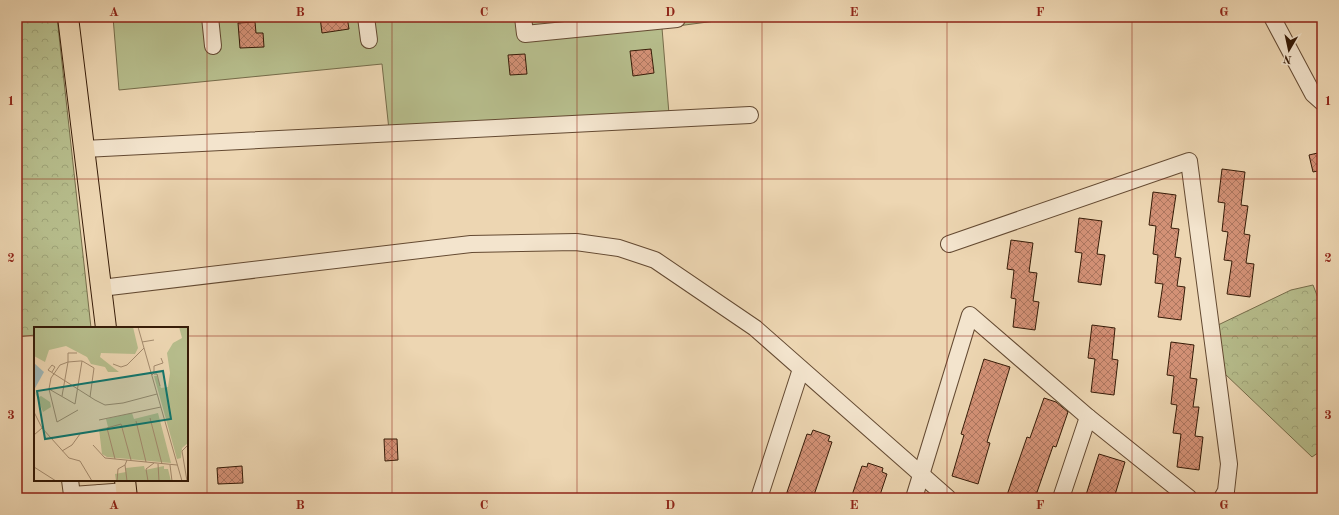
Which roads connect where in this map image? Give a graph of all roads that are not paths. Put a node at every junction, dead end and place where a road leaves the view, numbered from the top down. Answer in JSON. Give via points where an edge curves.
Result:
{"nodes":[{"id":1,"x":68,"y":17,"type":"edge"},
{"id":2,"x":210,"y":17,"type":"edge"},
{"id":3,"x":366,"y":17,"type":"edge"},
{"id":4,"x":524,"y":17,"type":"edge"},
{"id":5,"x":676,"y":17,"type":"edge"},
{"id":6,"x":1272,"y":17,"type":"edge"},
{"id":7,"x":369,"y":40,"type":"dead end"},
{"id":8,"x":213,"y":46,"type":"dead end"},
{"id":9,"x":1322,"y":102,"type":"edge"},
{"id":10,"x":750,"y":115,"type":"dead end"},
{"id":11,"x":84,"y":149,"type":"junction"},
{"id":12,"x":949,"y":244,"type":"dead end"},
{"id":13,"x":101,"y":288,"type":"junction"},
{"id":14,"x":106,"y":327,"type":"edge"},
{"id":15,"x":801,"y":369,"type":"junction"},
{"id":16,"x":1088,"y":417,"type":"junction"},
{"id":17,"x":922,"y":474,"type":"junction"},
{"id":18,"x":70,"y":481,"type":"edge"},
{"id":19,"x":126,"y":490,"type":"edge"},
{"id":20,"x":98,"y":496,"type":"edge"},
{"id":21,"x":759,"y":498,"type":"edge"},
{"id":22,"x":914,"y":498,"type":"edge"},
{"id":23,"x":948,"y":498,"type":"edge"},
{"id":24,"x":1061,"y":498,"type":"edge"},
{"id":25,"x":1189,"y":498,"type":"edge"},
{"id":26,"x":1222,"y":498,"type":"edge"}],
"edges":[{"from":1,"to":11,"type":"main road"},
{"from":2,"to":8,"type":"street"},
{"from":3,"to":7,"type":"street"},
{"from":4,"to":5,"type":"street","via":[[526,34]]},
{"from":6,"to":9,"type":"street","via":[[1313,94]]},
{"from":10,"to":11,"type":"street"},
{"from":11,"to":13,"type":"main road"},
{"from":12,"to":26,"type":"street","via":[[1190,161],[1229,464],[1226,491]]},
{"from":13,"to":14,"type":"main road"},
{"from":13,"to":15,"type":"street","via":[[471,244],[576,242],[619,248],[655,260],[755,328]]},
{"from":15,"to":17,"type":"street"},
{"from":15,"to":21,"type":"street"},
{"from":16,"to":17,"type":"street","via":[[970,315]]},
{"from":16,"to":24,"type":"street"},
{"from":16,"to":25,"type":"street"},
{"from":17,"to":22,"type":"street"},
{"from":17,"to":23,"type":"street"},
{"from":18,"to":20,"type":"street","via":[[72,495]]},
{"from":19,"to":20,"type":"street"}]}
